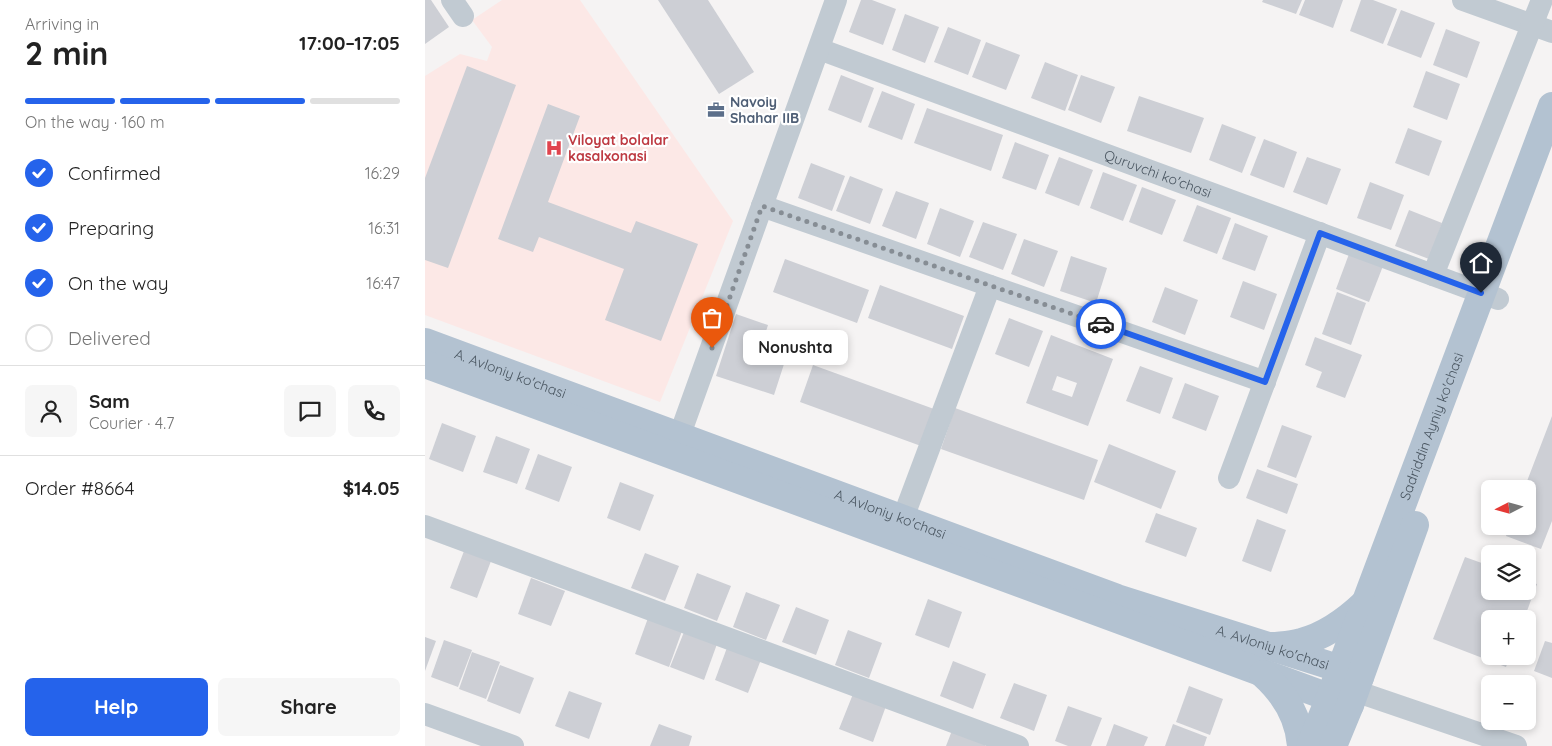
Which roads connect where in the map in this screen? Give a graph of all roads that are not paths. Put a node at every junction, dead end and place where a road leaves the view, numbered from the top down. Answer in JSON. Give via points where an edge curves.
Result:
{"nodes":[{"id":1,"x":836,"y":0,"type":"edge"},
{"id":2,"x":1463,"y":0,"type":"edge"},
{"id":3,"x":1542,"y":0,"type":"edge"},
{"id":4,"x":1542,"y":28,"type":"edge"},
{"id":5,"x":819,"y":49,"type":"junction"},
{"id":6,"x":1552,"y":106,"type":"edge"},
{"id":7,"x":1552,"y":156,"type":"edge"},
{"id":8,"x":762,"y":206,"type":"junction"},
{"id":9,"x":1320,"y":233,"type":"junction"},
{"id":10,"x":1433,"y":275,"type":"junction"},
{"id":11,"x":990,"y":286,"type":"junction"},
{"id":12,"x":1489,"y":296,"type":"junction"},
{"id":13,"x":425,"y":342,"type":"edge"},
{"id":14,"x":425,"y":364,"type":"edge"},
{"id":15,"x":1265,"y":382,"type":"junction"},
{"id":16,"x":676,"y":446,"type":"junction"},
{"id":17,"x":1229,"y":478,"type":"dead end"},
{"id":18,"x":903,"y":518,"type":"junction"},
{"id":19,"x":425,"y":526,"type":"edge"},
{"id":20,"x":1366,"y":602,"type":"junction"},
{"id":21,"x":1265,"y":659,"type":"junction"},
{"id":22,"x":1347,"y":688,"type":"junction"},
{"id":23,"x":425,"y":714,"type":"edge"},
{"id":24,"x":513,"y":746,"type":"edge"},
{"id":25,"x":1019,"y":746,"type":"edge"},
{"id":26,"x":1301,"y":746,"type":"edge"},
{"id":27,"x":1310,"y":746,"type":"edge"},
{"id":28,"x":1333,"y":746,"type":"edge"},
{"id":29,"x":1515,"y":746,"type":"edge"}],
"edges":[{"from":1,"to":5,"type":"street"},
{"from":2,"to":4,"type":"street"},
{"from":3,"to":4,"type":"street"},
{"from":4,"to":10,"type":"street"},
{"from":5,"to":8,"type":"street"},
{"from":5,"to":9,"type":"street","name":"Quruvchi ko'chasi"},
{"from":6,"to":12,"type":"main road","name":"Sadriddin Ayniy ko'chasi"},
{"from":7,"to":12,"type":"main road","name":"Sadriddin Ayniy ko'chasi"},
{"from":8,"to":11,"type":"street"},
{"from":8,"to":16,"type":"street"},
{"from":9,"to":10,"type":"street","name":"Quruvchi ko'chasi"},
{"from":9,"to":15,"type":"street"},
{"from":10,"to":12,"type":"street","name":"Quruvchi ko'chasi"},
{"from":11,"to":15,"type":"street"},
{"from":11,"to":18,"type":"street"},
{"from":12,"to":20,"type":"main road","name":"Sadriddin Ayniy ko'chasi"},
{"from":12,"to":22,"type":"main road","name":"Sadriddin Ayniy ko'chasi"},
{"from":13,"to":16,"type":"main road","name":"A. Avloniy ko'chasi"},
{"from":14,"to":16,"type":"main road","name":"A. Avloniy ko'chasi"},
{"from":15,"to":17,"type":"street"},
{"from":16,"to":18,"type":"main road","name":"A. Avloniy ko'chasi"},
{"from":16,"to":21,"type":"main road","name":"A. Avloniy ko'chasi"},
{"from":18,"to":21,"type":"main road","name":"A. Avloniy ko'chasi","via":[[1117,598]]},
{"from":19,"to":25,"type":"street"},
{"from":20,"to":21,"type":"main road","via":[[1326,633]]},
{"from":20,"to":22,"type":"main road","name":"Sadriddin Ayniy ko'chasi"},
{"from":21,"to":22,"type":"main road","name":"A. Avloniy ko'chasi"},
{"from":21,"to":26,"type":"main road","via":[[1274,684],[1296,721]]},
{"from":22,"to":27,"type":"main road","name":"Sadriddin Ayniy ko'chasi"},
{"from":22,"to":28,"type":"main road","name":"Sadriddin Ayniy ko'chasi"},
{"from":22,"to":29,"type":"street"},
{"from":23,"to":24,"type":"street"}]}
